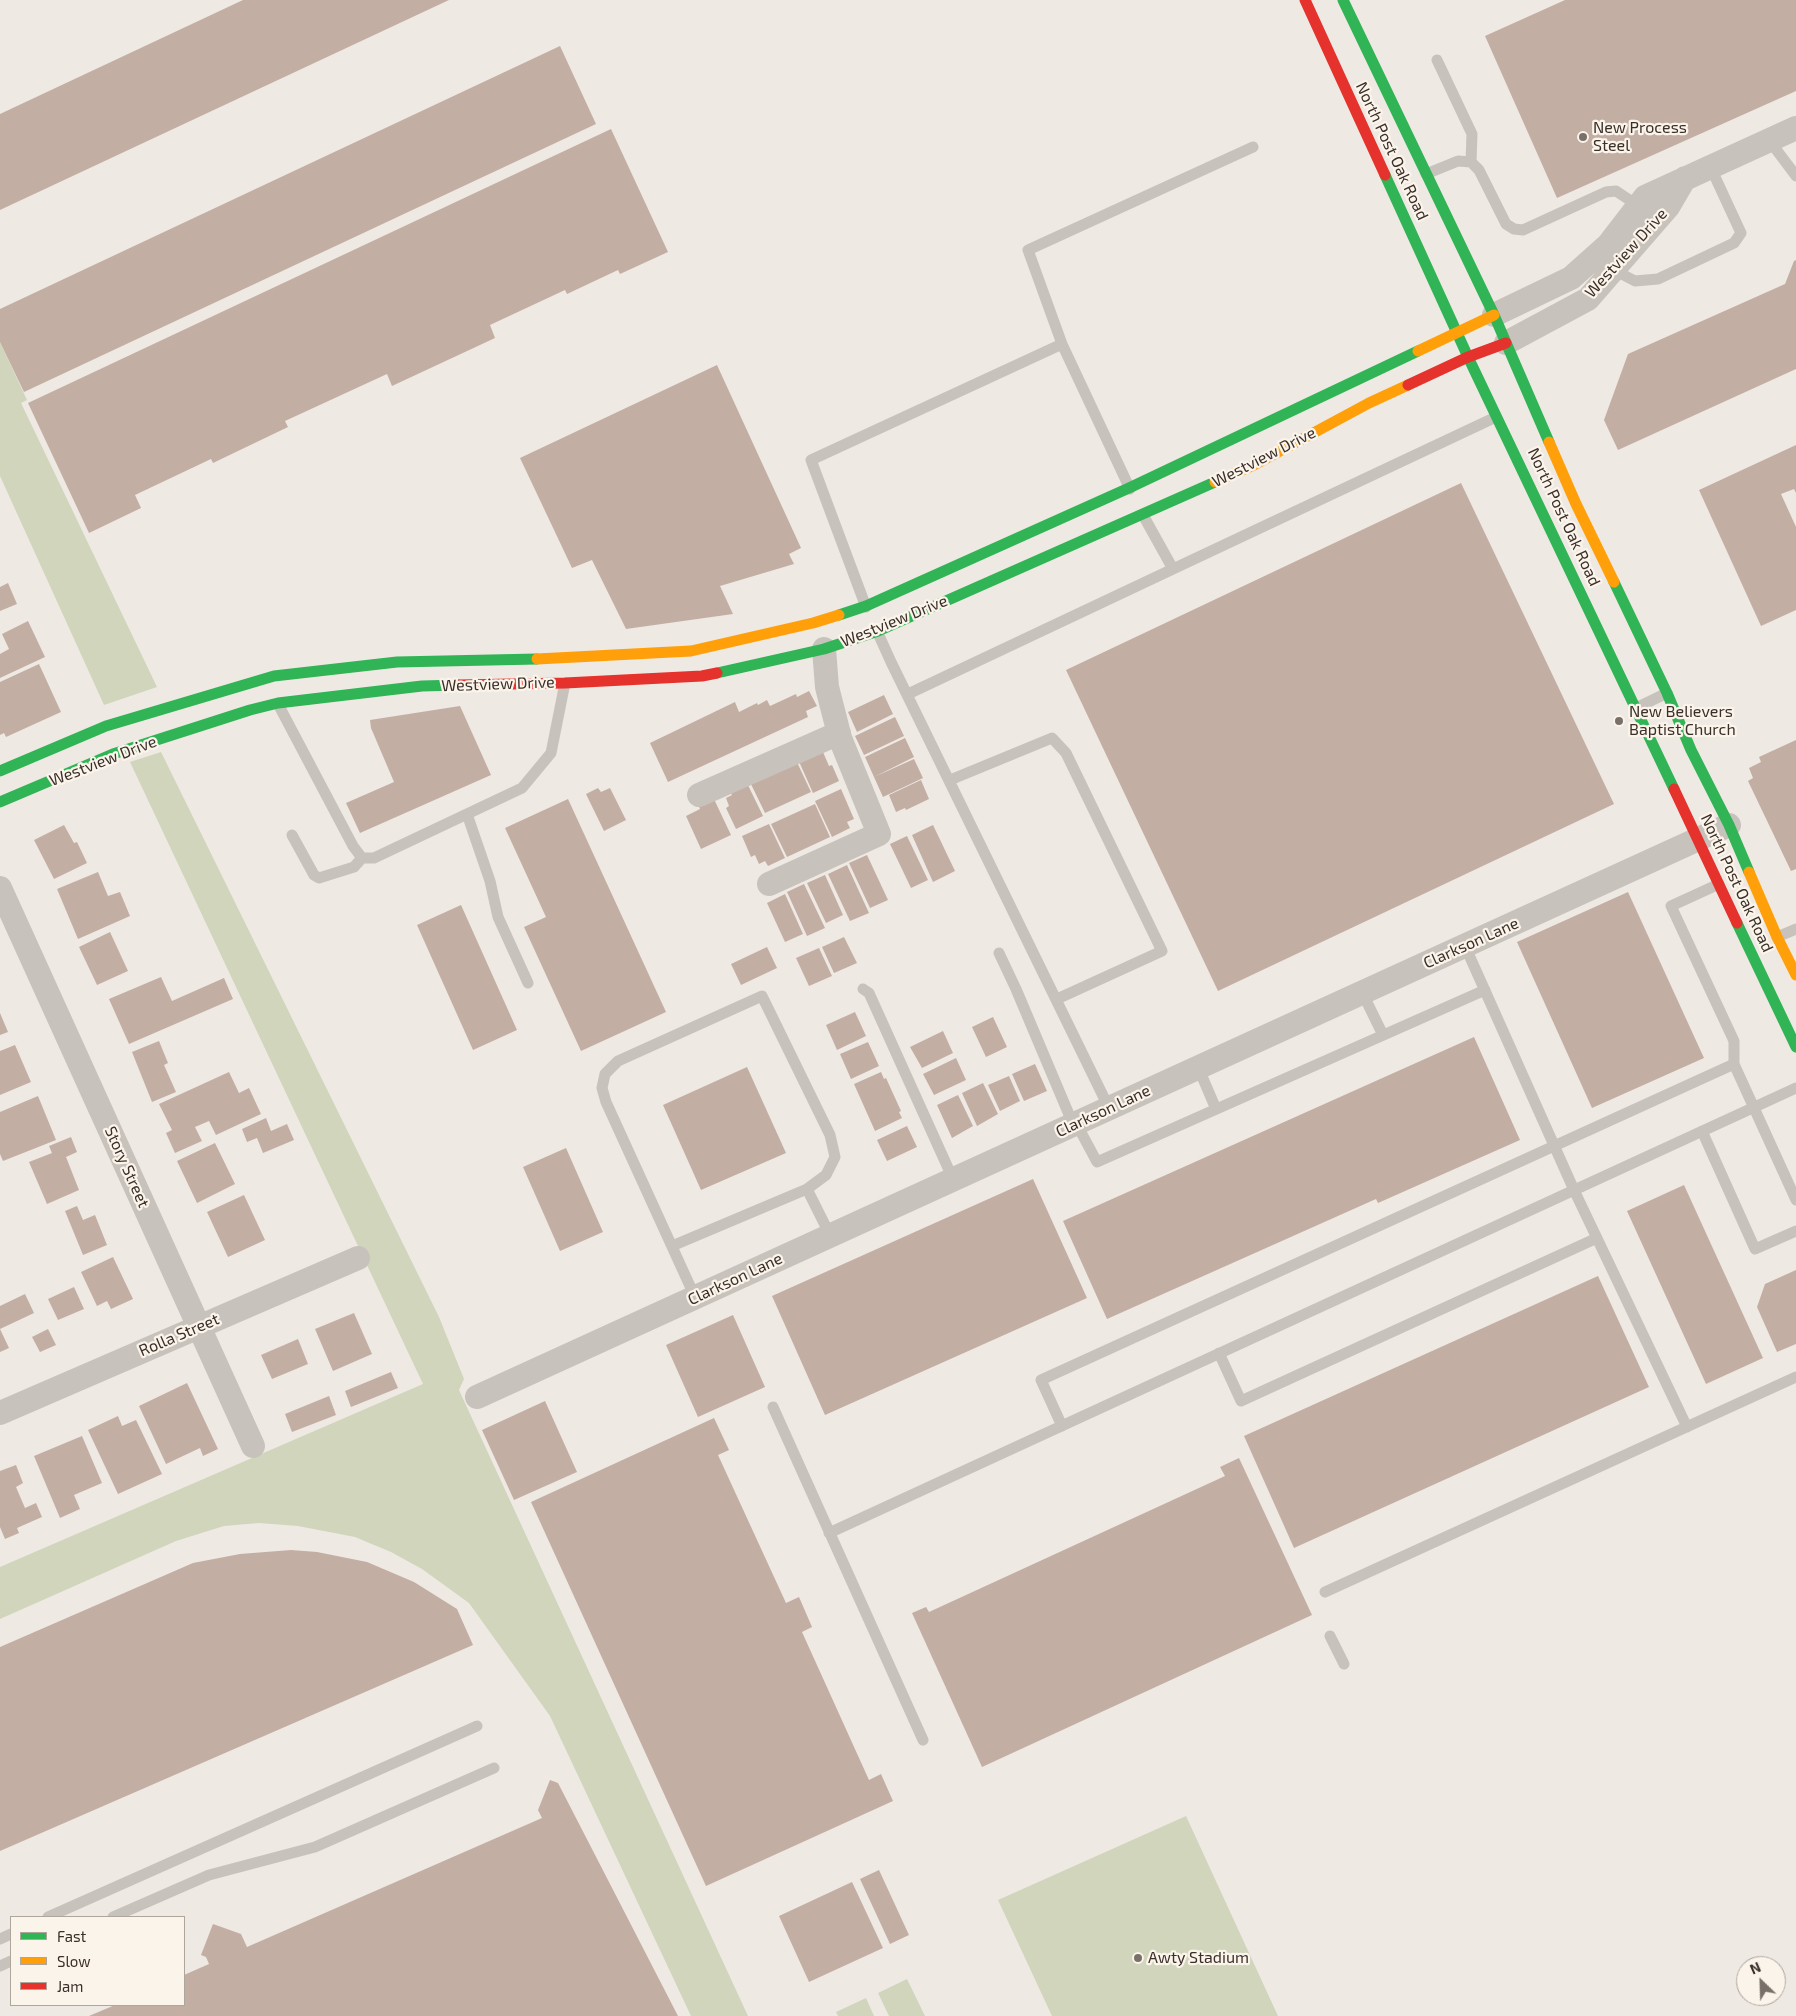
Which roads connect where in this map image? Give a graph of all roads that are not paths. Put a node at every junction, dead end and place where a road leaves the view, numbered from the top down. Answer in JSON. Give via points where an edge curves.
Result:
{"nodes":[{"id":1,"x":1305,"y":0,"type":"edge"},
{"id":2,"x":1343,"y":0,"type":"edge"},
{"id":3,"x":1437,"y":60,"type":"dead end"},
{"id":4,"x":1796,"y":128,"type":"edge"},
{"id":5,"x":1769,"y":140,"type":"junction"},
{"id":6,"x":1253,"y":147,"type":"dead end"},
{"id":7,"x":1471,"y":162,"type":"junction"},
{"id":8,"x":1710,"y":166,"type":"junction"},
{"id":9,"x":1426,"y":174,"type":"junction"},
{"id":10,"x":1796,"y":176,"type":"edge"},
{"id":11,"x":1685,"y":178,"type":"junction"},
{"id":12,"x":1637,"y":206,"type":"junction"},
{"id":13,"x":1614,"y":270,"type":"junction"},
{"id":14,"x":1494,"y":315,"type":"junction"},
{"id":15,"x":1457,"y":333,"type":"junction"},
{"id":16,"x":1506,"y":343,"type":"junction"},
{"id":17,"x":1062,"y":344,"type":"junction"},
{"id":18,"x":1468,"y":357,"type":"junction"},
{"id":19,"x":1498,"y":416,"type":"junction"},
{"id":20,"x":1136,"y":501,"type":"junction"},
{"id":21,"x":1172,"y":569,"type":"junction"},
{"id":22,"x":872,"y":619,"type":"junction"},
{"id":23,"x":824,"y":648,"type":"junction"},
{"id":24,"x":565,"y":682,"type":"junction"},
{"id":25,"x":1667,"y":693,"type":"junction"},
{"id":26,"x":908,"y":694,"type":"junction"},
{"id":27,"x":278,"y":703,"type":"junction"},
{"id":28,"x":1636,"y":708,"type":"junction"},
{"id":29,"x":839,"y":733,"type":"junction"},
{"id":30,"x":0,"y":771,"type":"edge"},
{"id":31,"x":950,"y":780,"type":"junction"},
{"id":32,"x":699,"y":795,"type":"dead end"},
{"id":33,"x":0,"y":802,"type":"edge"},
{"id":34,"x":466,"y":814,"type":"junction"},
{"id":35,"x":1730,"y":825,"type":"junction"},
{"id":36,"x":292,"y":835,"type":"dead end"},
{"id":37,"x":1698,"y":840,"type":"junction"},
{"id":38,"x":362,"y":858,"type":"junction"},
{"id":39,"x":769,"y":884,"type":"dead end"},
{"id":40,"x":1719,"y":884,"type":"junction"},
{"id":41,"x":0,"y":888,"type":"edge"},
{"id":42,"x":1796,"y":929,"type":"edge"},
{"id":43,"x":1778,"y":937,"type":"junction"},
{"id":44,"x":1465,"y":946,"type":"junction"},
{"id":45,"x":999,"y":953,"type":"dead end"},
{"id":46,"x":1796,"y":975,"type":"edge"},
{"id":47,"x":528,"y":983,"type":"dead end"},
{"id":48,"x":863,"y":989,"type":"dead end"},
{"id":49,"x":1485,"y":990,"type":"junction"},
{"id":50,"x":1362,"y":992,"type":"junction"},
{"id":51,"x":1057,"y":999,"type":"junction"},
{"id":52,"x":1383,"y":1035,"type":"junction"},
{"id":53,"x":1796,"y":1047,"type":"edge"},
{"id":54,"x":1734,"y":1064,"type":"junction"},
{"id":55,"x":1198,"y":1067,"type":"junction"},
{"id":56,"x":1796,"y":1088,"type":"edge"},
{"id":57,"x":1754,"y":1107,"type":"junction"},
{"id":58,"x":1109,"y":1108,"type":"junction"},
{"id":59,"x":1216,"y":1109,"type":"junction"},
{"id":60,"x":1075,"y":1124,"type":"junction"},
{"id":61,"x":1702,"y":1131,"type":"junction"},
{"id":62,"x":1555,"y":1147,"type":"junction"},
{"id":63,"x":953,"y":1179,"type":"junction"},
{"id":64,"x":807,"y":1189,"type":"junction"},
{"id":65,"x":1574,"y":1190,"type":"junction"},
{"id":66,"x":1796,"y":1200,"type":"edge"},
{"id":67,"x":1796,"y":1231,"type":"edge"},
{"id":68,"x":830,"y":1235,"type":"junction"},
{"id":69,"x":1597,"y":1238,"type":"junction"},
{"id":70,"x":672,"y":1246,"type":"junction"},
{"id":71,"x":358,"y":1258,"type":"dead end"},
{"id":72,"x":695,"y":1297,"type":"junction"},
{"id":73,"x":199,"y":1326,"type":"junction"},
{"id":74,"x":1219,"y":1353,"type":"junction"},
{"id":75,"x":1796,"y":1377,"type":"edge"},
{"id":76,"x":477,"y":1397,"type":"dead end"},
{"id":77,"x":773,"y":1407,"type":"dead end"},
{"id":78,"x":0,"y":1413,"type":"edge"},
{"id":79,"x":1062,"y":1426,"type":"junction"},
{"id":80,"x":1687,"y":1427,"type":"junction"},
{"id":81,"x":253,"y":1446,"type":"dead end"},
{"id":82,"x":829,"y":1533,"type":"junction"},
{"id":83,"x":1325,"y":1592,"type":"dead end"},
{"id":84,"x":1330,"y":1636,"type":"dead end"},
{"id":85,"x":1344,"y":1664,"type":"dead end"},
{"id":86,"x":477,"y":1726,"type":"dead end"},
{"id":87,"x":923,"y":1740,"type":"dead end"},
{"id":88,"x":494,"y":1768,"type":"dead end"},
{"id":89,"x":50,"y":1916,"type":"edge"},
{"id":90,"x":114,"y":1916,"type":"edge"}],
"edges":[{"from":1,"to":15,"type":"main road","name":"North Post Oak Road"},
{"from":2,"to":9,"type":"main road","name":"North Post Oak Road"},
{"from":3,"to":7,"type":"lane","via":[[1472,134]]},
{"from":4,"to":5,"type":"street","name":"Westview Drive"},
{"from":5,"to":8,"type":"street","name":"Westview Drive"},
{"from":5,"to":10,"type":"lane"},
{"from":6,"to":17,"type":"lane","via":[[1028,250]]},
{"from":7,"to":9,"type":"lane","via":[[1458,160]]},
{"from":7,"to":12,"type":"lane","via":[[1479,170],[1506,224],[1514,229],[1524,230],[1606,192],[1616,191]]},
{"from":8,"to":11,"type":"street","name":"Westview Drive"},
{"from":8,"to":13,"type":"lane","via":[[1740,233],[1734,243],[1658,279],[1635,281]]},
{"from":9,"to":14,"type":"main road","name":"North Post Oak Road"},
{"from":11,"to":12,"type":"street","name":"Westview Drive","via":[[1645,197]]},
{"from":11,"to":13,"type":"street","name":"Westview Drive","via":[[1668,207]]},
{"from":12,"to":14,"type":"street","name":"Westview Drive","via":[[1608,244],[1571,278]]},
{"from":13,"to":16,"type":"street","name":"Westview Drive","via":[[1588,299]]},
{"from":14,"to":15,"type":"main road","name":"Westview Drive"},
{"from":14,"to":16,"type":"main road","name":"North Post Oak Road"},
{"from":15,"to":18,"type":"main road","name":"North Post Oak Road"},
{"from":15,"to":20,"type":"main road","name":"Westview Drive"},
{"from":16,"to":18,"type":"main road","name":"Westview Drive"},
{"from":16,"to":25,"type":"main road","name":"North Post Oak Road","via":[[1576,504]]},
{"from":17,"to":20,"type":"lane"},
{"from":17,"to":22,"type":"lane","via":[[811,460]]},
{"from":18,"to":19,"type":"main road","name":"North Post Oak Road"},
{"from":18,"to":20,"type":"main road","name":"Westview Drive","via":[[1369,403],[1254,465]]},
{"from":19,"to":21,"type":"lane"},
{"from":19,"to":28,"type":"main road","name":"North Post Oak Road"},
{"from":20,"to":21,"type":"lane"},
{"from":20,"to":22,"type":"main road","name":"Westview Drive"},
{"from":20,"to":22,"type":"main road","name":"Westview Drive"},
{"from":21,"to":26,"type":"lane"},
{"from":22,"to":23,"type":"main road","name":"Westview Drive"},
{"from":22,"to":26,"type":"lane"},
{"from":22,"to":30,"type":"main road","name":"Westview Drive","via":[[813,624],[691,651],[396,662],[274,676],[106,726]]},
{"from":23,"to":24,"type":"main road","name":"Westview Drive","via":[[702,676]]},
{"from":23,"to":29,"type":"street","via":[[827,686]]},
{"from":24,"to":27,"type":"main road","name":"Westview Drive","via":[[422,686]]},
{"from":24,"to":34,"type":"lane","via":[[551,752],[522,788]]},
{"from":25,"to":28,"type":"lane"},
{"from":25,"to":35,"type":"main road","name":"North Post Oak Road","via":[[1691,750]]},
{"from":26,"to":31,"type":"lane"},
{"from":27,"to":33,"type":"main road","name":"Westview Drive","via":[[113,754]]},
{"from":27,"to":38,"type":"lane","via":[[348,838]]},
{"from":28,"to":37,"type":"main road","name":"North Post Oak Road"},
{"from":29,"to":32,"type":"street"},
{"from":29,"to":39,"type":"street","via":[[879,834]]},
{"from":31,"to":51,"type":"lane"},
{"from":31,"to":51,"type":"lane","via":[[1052,738],[1066,753],[1162,951]]},
{"from":34,"to":38,"type":"lane","via":[[374,858]]},
{"from":34,"to":47,"type":"lane","via":[[490,881],[498,917]]},
{"from":35,"to":37,"type":"street","name":"Clarkson Lane"},
{"from":35,"to":43,"type":"main road","name":"North Post Oak Road"},
{"from":36,"to":38,"type":"lane","via":[[314,875],[319,878],[354,867]]},
{"from":37,"to":40,"type":"main road","name":"North Post Oak Road"},
{"from":37,"to":44,"type":"street","name":"Clarkson Lane"},
{"from":40,"to":53,"type":"main road","name":"North Post Oak Road"},
{"from":40,"to":54,"type":"lane","via":[[1671,906],[1734,1041]]},
{"from":41,"to":73,"type":"street","name":"Story Street"},
{"from":42,"to":43,"type":"lane"},
{"from":43,"to":46,"type":"main road","name":"North Post Oak Road"},
{"from":44,"to":49,"type":"lane"},
{"from":44,"to":50,"type":"street","name":"Clarkson Lane"},
{"from":45,"to":60,"type":"lane"},
{"from":48,"to":63,"type":"lane","via":[[869,994]]},
{"from":49,"to":52,"type":"lane"},
{"from":49,"to":62,"type":"lane"},
{"from":50,"to":52,"type":"lane"},
{"from":50,"to":55,"type":"street","name":"Clarkson Lane"},
{"from":51,"to":58,"type":"lane"},
{"from":52,"to":59,"type":"lane"},
{"from":54,"to":57,"type":"lane"},
{"from":54,"to":62,"type":"lane"},
{"from":55,"to":58,"type":"street","name":"Clarkson Lane"},
{"from":55,"to":59,"type":"lane"},
{"from":56,"to":57,"type":"lane"},
{"from":57,"to":61,"type":"lane"},
{"from":57,"to":66,"type":"lane"},
{"from":58,"to":60,"type":"street","name":"Clarkson Lane"},
{"from":59,"to":60,"type":"lane","via":[[1097,1162]]},
{"from":60,"to":63,"type":"street","name":"Clarkson Lane"},
{"from":61,"to":65,"type":"lane"},
{"from":61,"to":67,"type":"lane","via":[[1755,1249]]},
{"from":62,"to":65,"type":"lane"},
{"from":62,"to":79,"type":"lane","via":[[1041,1380]]},
{"from":63,"to":68,"type":"street","name":"Clarkson Lane"},
{"from":64,"to":68,"type":"lane"},
{"from":64,"to":70,"type":"lane"},
{"from":64,"to":70,"type":"lane","via":[[826,1176],[835,1157],[830,1135],[762,996],[618,1061],[605,1074],[602,1088],[606,1102]]},
{"from":65,"to":69,"type":"lane"},
{"from":65,"to":74,"type":"lane"},
{"from":68,"to":72,"type":"street","name":"Clarkson Lane"},
{"from":69,"to":74,"type":"lane","via":[[1241,1401]]},
{"from":69,"to":80,"type":"lane"},
{"from":70,"to":72,"type":"lane"},
{"from":71,"to":73,"type":"street","name":"Rolla Street"},
{"from":72,"to":76,"type":"street","name":"Clarkson Lane"},
{"from":73,"to":78,"type":"street","name":"Rolla Street"},
{"from":73,"to":81,"type":"street","name":"Story Street"},
{"from":74,"to":79,"type":"lane"},
{"from":75,"to":80,"type":"lane"},
{"from":77,"to":82,"type":"lane"},
{"from":79,"to":82,"type":"lane"},
{"from":80,"to":83,"type":"lane"},
{"from":82,"to":87,"type":"lane"},
{"from":84,"to":85,"type":"lane"},
{"from":86,"to":89,"type":"lane"},
{"from":88,"to":90,"type":"lane","via":[[315,1847],[209,1875]]}]}
